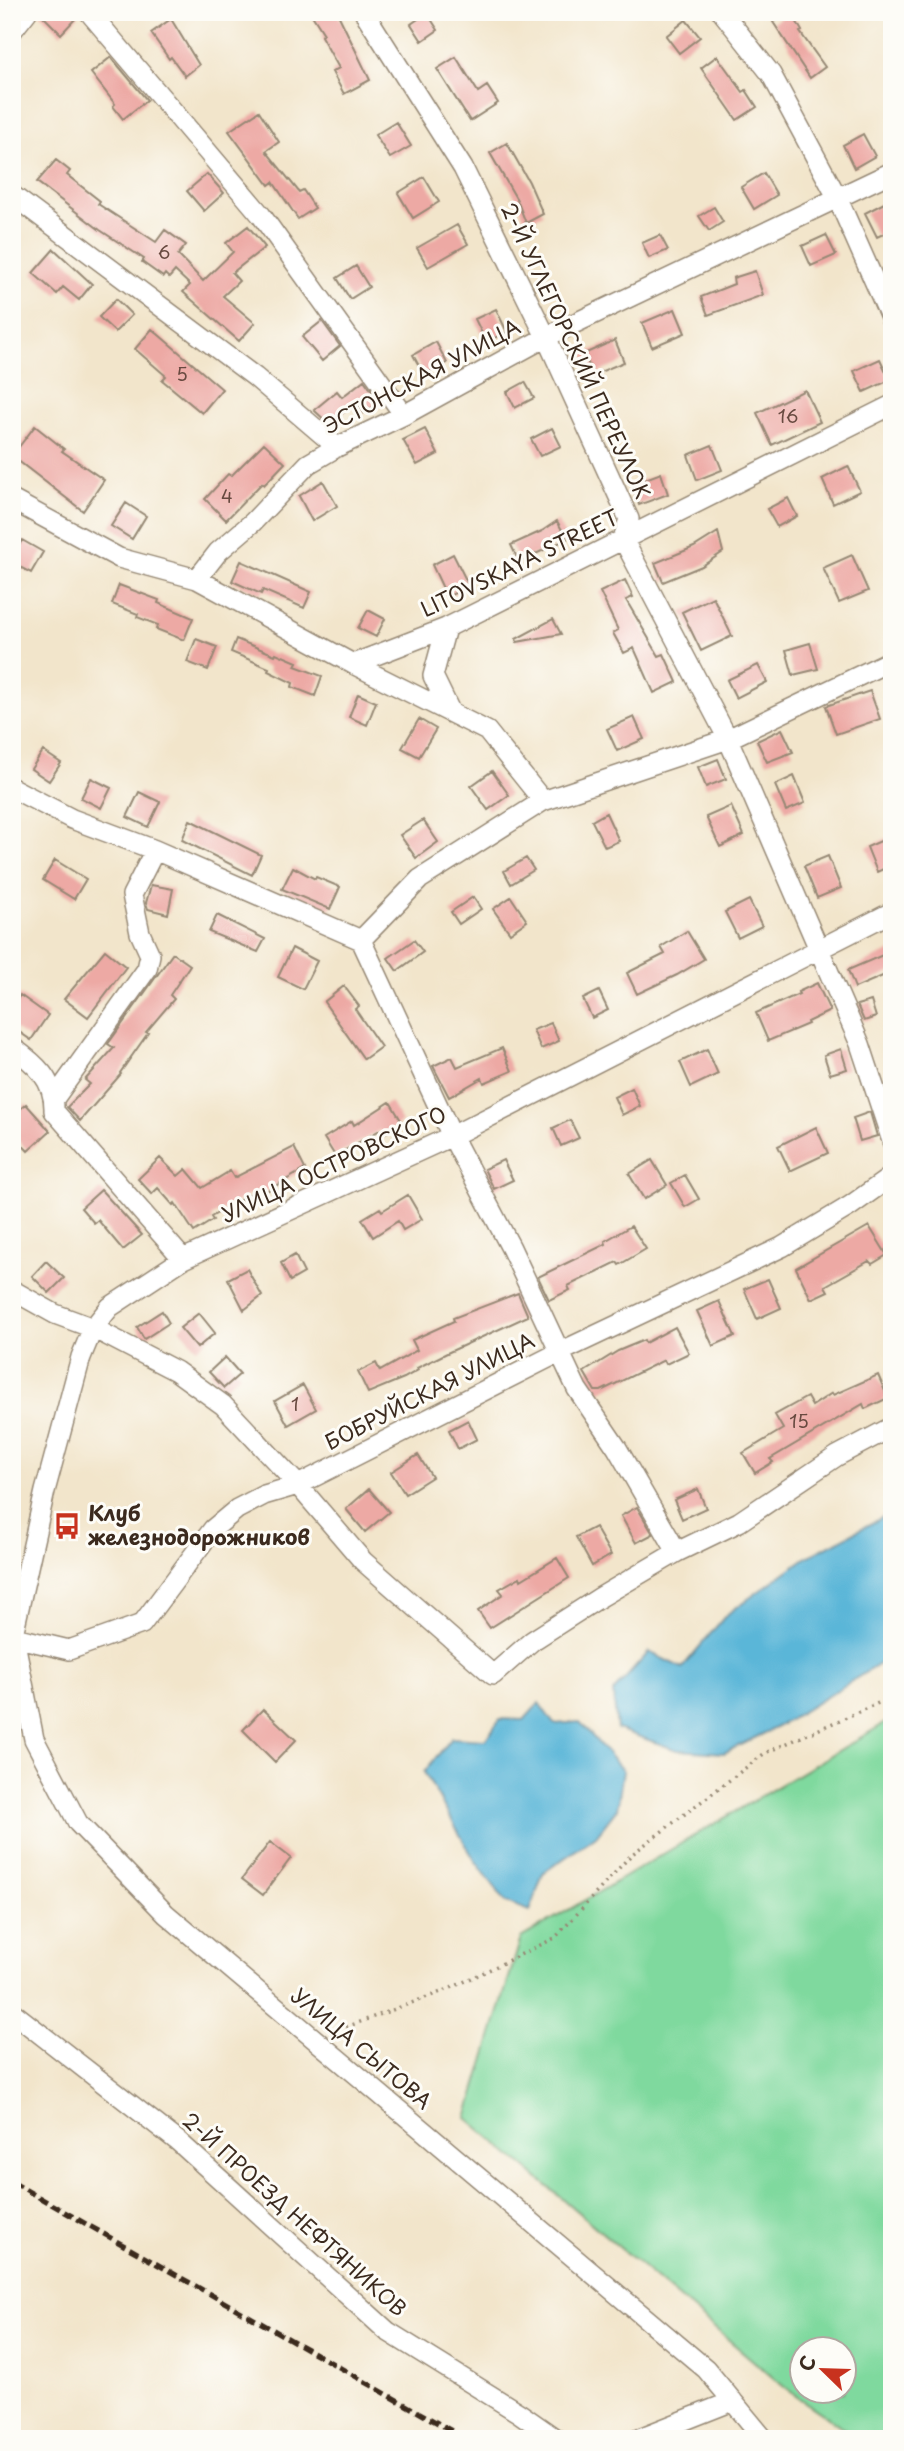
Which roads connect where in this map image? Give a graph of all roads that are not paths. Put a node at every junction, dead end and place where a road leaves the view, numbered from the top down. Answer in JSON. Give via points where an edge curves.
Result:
{"nodes":[{"id":1,"x":27,"y":12,"type":"edge"},
{"id":2,"x":89,"y":12,"type":"edge"},
{"id":3,"x":364,"y":12,"type":"edge"},
{"id":4,"x":722,"y":12,"type":"edge"},
{"id":5,"x":12,"y":31,"type":"edge"},
{"id":6,"x":892,"y":172,"type":"edge"},
{"id":7,"x":12,"y":195,"type":"edge"},
{"id":8,"x":837,"y":197,"type":"junction"},
{"id":9,"x":892,"y":321,"type":"edge"},
{"id":10,"x":546,"y":337,"type":"junction"},
{"id":11,"x":892,"y":405,"type":"edge"},
{"id":12,"x":404,"y":415,"type":"junction"},
{"id":13,"x":337,"y":447,"type":"junction"},
{"id":14,"x":12,"y":500,"type":"edge"},
{"id":15,"x":624,"y":539,"type":"junction"},
{"id":16,"x":197,"y":579,"type":"junction"},
{"id":17,"x":446,"y":628,"type":"junction"},
{"id":18,"x":892,"y":660,"type":"edge"},
{"id":19,"x":353,"y":664,"type":"junction"},
{"id":20,"x":451,"y":713,"type":"junction"},
{"id":21,"x":728,"y":739,"type":"junction"},
{"id":22,"x":12,"y":788,"type":"edge"},
{"id":23,"x":543,"y":800,"type":"junction"},
{"id":24,"x":155,"y":850,"type":"junction"},
{"id":25,"x":892,"y":912,"type":"edge"},
{"id":26,"x":361,"y":940,"type":"junction"},
{"id":27,"x":818,"y":948,"type":"junction"},
{"id":28,"x":12,"y":1047,"type":"edge"},
{"id":29,"x":54,"y":1099,"type":"junction"},
{"id":30,"x":452,"y":1136,"type":"junction"},
{"id":31,"x":892,"y":1141,"type":"edge"},
{"id":32,"x":892,"y":1175,"type":"edge"},
{"id":33,"x":183,"y":1259,"type":"junction"},
{"id":34,"x":12,"y":1290,"type":"edge"},
{"id":35,"x":93,"y":1328,"type":"junction"},
{"id":36,"x":558,"y":1353,"type":"junction"},
{"id":37,"x":892,"y":1427,"type":"edge"},
{"id":38,"x":298,"y":1485,"type":"junction"},
{"id":39,"x":677,"y":1552,"type":"junction"},
{"id":40,"x":13,"y":1638,"type":"edge"},
{"id":41,"x":12,"y":2012,"type":"edge"},
{"id":42,"x":733,"y":2401,"type":"junction"},
{"id":43,"x":556,"y":2439,"type":"edge"},
{"id":44,"x":637,"y":2439,"type":"edge"},
{"id":45,"x":764,"y":2439,"type":"edge"}],
"edges":[{"from":1,"to":5,"type":"street"},
{"from":2,"to":12,"type":"street","via":[[261,215]]},
{"from":3,"to":10,"type":"street","name":"2-Й УГЛЕГОРСКИЙ ПЕРЕУЛОК","via":[[463,168]]},
{"from":4,"to":8,"type":"street","via":[[771,74]]},
{"from":6,"to":8,"type":"street","name":"ЭСТОНСКАЯ УЛИЦА"},
{"from":7,"to":13,"type":"street","via":[[255,377]]},
{"from":8,"to":9,"type":"street"},
{"from":8,"to":10,"type":"street","name":"ЭСТОНСКАЯ УЛИЦА"},
{"from":10,"to":12,"type":"street","name":"ЭСТОНСКАЯ УЛИЦА"},
{"from":10,"to":15,"type":"street","name":"2-Й УГЛЕГОРСКИЙ ПЕРЕУЛОК","via":[[629,519]]},
{"from":11,"to":15,"type":"street","name":"LITOVSKAYA STREET"},
{"from":12,"to":13,"type":"street","name":"ЭСТОНСКАЯ УЛИЦА"},
{"from":13,"to":16,"type":"street","name":"ЭСТОНСКАЯ УЛИЦА","via":[[308,464],[218,552]]},
{"from":14,"to":16,"type":"street","via":[[119,558]]},
{"from":15,"to":17,"type":"street","name":"LITOVSKAYA STREET"},
{"from":15,"to":21,"type":"street","name":"2-Й УГЛЕГОРСКИЙ ПЕРЕУЛОК"},
{"from":16,"to":19,"type":"street"},
{"from":17,"to":19,"type":"street","name":"LITOVSKAYA STREET"},
{"from":17,"to":20,"type":"street","via":[[433,676]]},
{"from":18,"to":21,"type":"street"},
{"from":19,"to":20,"type":"street"},
{"from":20,"to":23,"type":"street","via":[[487,731]]},
{"from":21,"to":23,"type":"street"},
{"from":21,"to":27,"type":"street","name":"2-Й УГЛЕГОРСКИЙ ПЕРЕУЛОК"},
{"from":22,"to":24,"type":"street","via":[[72,819]]},
{"from":23,"to":26,"type":"street","via":[[420,879]]},
{"from":24,"to":26,"type":"street"},
{"from":24,"to":29,"type":"street","via":[[132,895],[150,955],[147,969]]},
{"from":25,"to":27,"type":"street","name":"УЛИЦА ОСТРОВСКОГО"},
{"from":26,"to":30,"type":"street"},
{"from":27,"to":30,"type":"street","name":"УЛИЦА ОСТРОВСКОГО"},
{"from":27,"to":31,"type":"street","name":"2-Й УГЛЕГОРСКИЙ ПЕРЕУЛОК","via":[[860,1044]]},
{"from":28,"to":29,"type":"street","via":[[35,1063]]},
{"from":29,"to":33,"type":"street","via":[[54,1111]]},
{"from":30,"to":33,"type":"street","name":"УЛИЦА ОСТРОВСКОГО"},
{"from":30,"to":36,"type":"street","via":[[511,1248]]},
{"from":32,"to":36,"type":"street","name":"БОБРУЙСКАЯ УЛИЦА","via":[[782,1247]]},
{"from":33,"to":35,"type":"street","name":"УЛИЦА ОСТРОВСКОГО","via":[[110,1307]]},
{"from":34,"to":35,"type":"street"},
{"from":35,"to":38,"type":"street","via":[[176,1371],[223,1405]]},
{"from":35,"to":40,"type":"street","name":"УЛИЦА ОСТРОВСКОГО","via":[[46,1491]]},
{"from":36,"to":38,"type":"street","name":"БОБРУЙСКАЯ УЛИЦА"},
{"from":36,"to":39,"type":"street"},
{"from":37,"to":39,"type":"street","via":[[838,1456],[739,1522]]},
{"from":38,"to":39,"type":"street","via":[[363,1561],[493,1675],[532,1641]]},
{"from":38,"to":40,"type":"street","name":"БОБРУЙСКАЯ УЛИЦА","via":[[246,1504],[213,1529],[142,1625],[69,1650]]},
{"from":40,"to":42,"type":"street","name":"УЛИЦА СЫТОВА","via":[[34,1739],[78,1823],[166,1914],[706,2369]]},
{"from":41,"to":43,"type":"street","name":"2-Й ПРОЕЗД НЕФТЯНИКОВ","via":[[179,2142],[387,2331]]},
{"from":42,"to":44,"type":"street"},
{"from":42,"to":45,"type":"street","name":"УЛИЦА СЫТОВА"}]}
